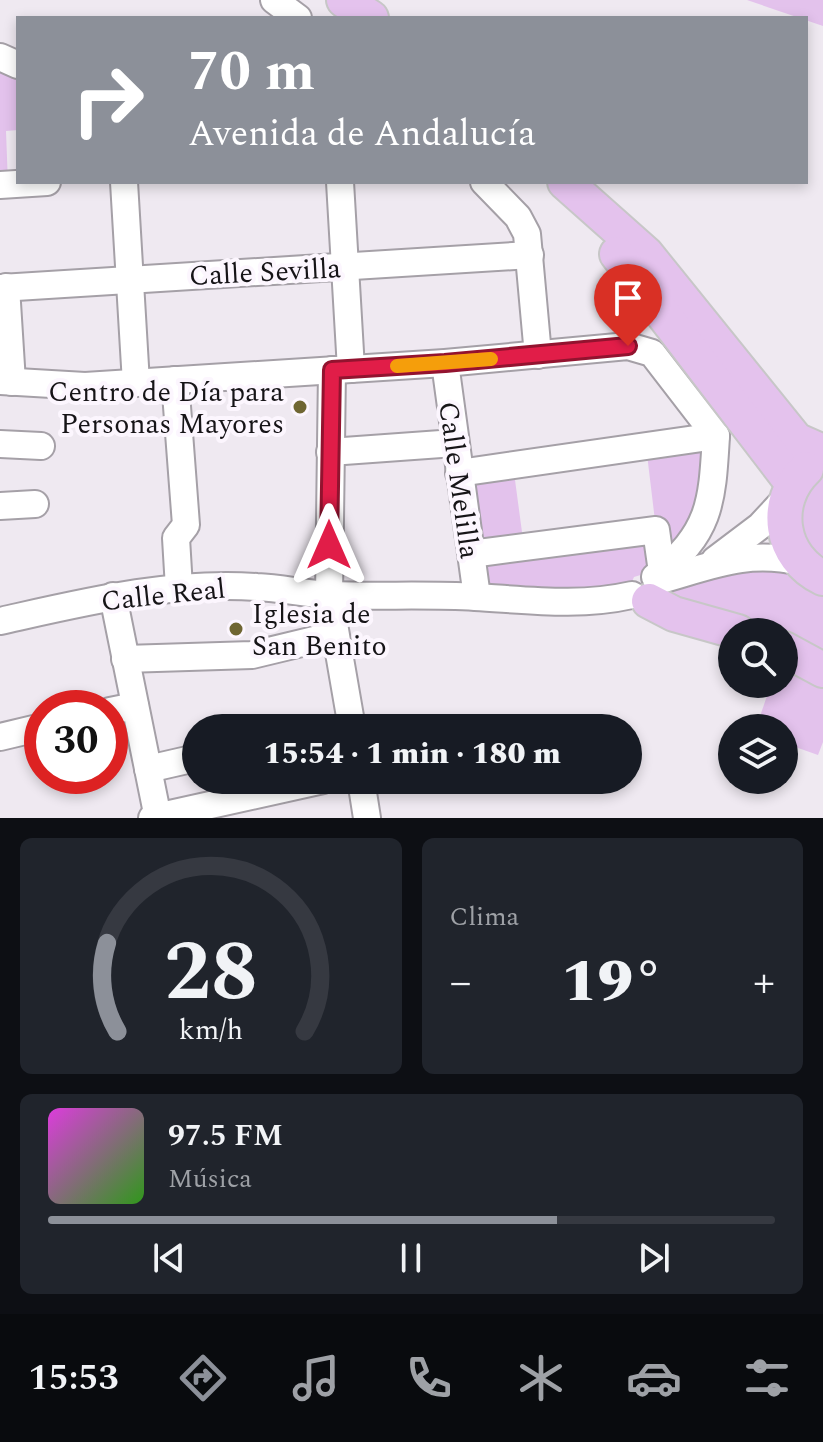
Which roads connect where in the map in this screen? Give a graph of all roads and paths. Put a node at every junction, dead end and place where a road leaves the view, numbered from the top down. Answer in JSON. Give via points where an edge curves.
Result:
{"nodes":[{"id":1,"x":274,"y":0,"type":"edge"},
{"id":2,"x":344,"y":0,"type":"edge"},
{"id":3,"x":295,"y":16,"type":"edge"},
{"id":4,"x":368,"y":16,"type":"edge"},
{"id":5,"x":124,"y":184,"type":"edge"},
{"id":6,"x":340,"y":184,"type":"edge"},
{"id":7,"x":486,"y":184,"type":"edge"},
{"id":8,"x":570,"y":186,"type":"edge"},
{"id":9,"x":530,"y":255,"type":"junction"},
{"id":10,"x":345,"y":267,"type":"junction"},
{"id":11,"x":130,"y":279,"type":"junction"},
{"id":12,"x":3,"y":287,"type":"edge"},
{"id":13,"x":538,"y":355,"type":"junction"},
{"id":14,"x":445,"y":363,"type":"junction"},
{"id":15,"x":341,"y":370,"type":"junction"},
{"id":16,"x":175,"y":380,"type":"junction"},
{"id":17,"x":6,"y":381,"type":"edge"},
{"id":18,"x":136,"y":383,"type":"junction"},
{"id":19,"x":716,"y":436,"type":"junction"},
{"id":20,"x":455,"y":443,"type":"junction"},
{"id":21,"x":0,"y":444,"type":"edge"},
{"id":22,"x":41,"y":446,"type":"dead end"},
{"id":23,"x":330,"y":452,"type":"junction"},
{"id":24,"x":823,"y":452,"type":"edge"},
{"id":25,"x":823,"y":458,"type":"edge"},
{"id":26,"x":459,"y":473,"type":"junction"},
{"id":27,"x":790,"y":491,"type":"junction"},
{"id":28,"x":35,"y":504,"type":"dead end"},
{"id":29,"x":0,"y":506,"type":"edge"},
{"id":30,"x":471,"y":554,"type":"junction"},
{"id":31,"x":698,"y":570,"type":"junction"},
{"id":32,"x":812,"y":570,"type":"edge"},
{"id":33,"x":651,"y":585,"type":"junction"},
{"id":34,"x":179,"y":588,"type":"junction"},
{"id":35,"x":329,"y":595,"type":"junction"},
{"id":36,"x":113,"y":596,"type":"junction"},
{"id":37,"x":477,"y":597,"type":"junction"},
{"id":38,"x":0,"y":621,"type":"edge"},
{"id":39,"x":718,"y":626,"type":"edge"},
{"id":40,"x":335,"y":635,"type":"junction"},
{"id":41,"x":798,"y":657,"type":"edge"},
{"id":42,"x":125,"y":659,"type":"junction"},
{"id":43,"x":823,"y":670,"type":"edge"},
{"id":44,"x":123,"y":690,"type":"edge"},
{"id":45,"x":345,"y":714,"type":"edge"},
{"id":46,"x":128,"y":722,"type":"edge"},
{"id":47,"x":24,"y":731,"type":"edge"},
{"id":48,"x":0,"y":737,"type":"edge"},
{"id":49,"x":182,"y":761,"type":"edge"},
{"id":50,"x":148,"y":769,"type":"junction"},
{"id":51,"x":261,"y":794,"type":"edge"},
{"id":52,"x":363,"y":794,"type":"edge"},
{"id":53,"x":156,"y":818,"type":"edge"},
{"id":54,"x":367,"y":818,"type":"edge"}],
"edges":[{"from":1,"to":3,"type":"street"},
{"from":2,"to":4,"type":"main road"},
{"from":5,"to":11,"type":"street"},
{"from":6,"to":10,"type":"street"},
{"from":7,"to":9,"type":"street","via":[[518,217]]},
{"from":8,"to":24,"type":"main road","via":[[646,254],[796,440]]},
{"from":8,"to":27,"type":"main road"},
{"from":9,"to":10,"type":"street","name":"Calle Sevilla"},
{"from":9,"to":13,"type":"street"},
{"from":10,"to":11,"type":"street","name":"Calle Sevilla"},
{"from":10,"to":15,"type":"street"},
{"from":11,"to":12,"type":"street","name":"Calle Sevilla"},
{"from":11,"to":18,"type":"street"},
{"from":12,"to":17,"type":"street"},
{"from":13,"to":14,"type":"street"},
{"from":13,"to":19,"type":"street","via":[[628,346],[652,353]]},
{"from":14,"to":15,"type":"street"},
{"from":14,"to":20,"type":"street","name":"Calle Melilla"},
{"from":15,"to":16,"type":"street"},
{"from":15,"to":23,"type":"street"},
{"from":16,"to":18,"type":"street"},
{"from":16,"to":34,"type":"street","via":[[186,525],[176,538]]},
{"from":17,"to":18,"type":"street"},
{"from":19,"to":26,"type":"street"},
{"from":19,"to":33,"type":"street","via":[[712,496],[700,529]]},
{"from":20,"to":23,"type":"street"},
{"from":20,"to":26,"type":"street","name":"Calle Melilla"},
{"from":21,"to":22,"type":"street"},
{"from":23,"to":35,"type":"street"},
{"from":25,"to":27,"type":"main road","via":[[803,471]]},
{"from":26,"to":30,"type":"street","name":"Calle Melilla"},
{"from":27,"to":31,"type":"street","via":[[760,526]]},
{"from":27,"to":32,"type":"main road","via":[[785,532],[790,548]]},
{"from":28,"to":29,"type":"street"},
{"from":30,"to":33,"type":"street","via":[[656,530]]},
{"from":30,"to":37,"type":"street","name":"Calle Melilla"},
{"from":31,"to":32,"type":"street","name":"Calle Real","via":[[776,556]]},
{"from":31,"to":33,"type":"street","name":"Calle Real"},
{"from":33,"to":37,"type":"street","name":"Calle Real","via":[[606,601]]},
{"from":33,"to":39,"type":"main road","via":[[674,614]]},
{"from":34,"to":35,"type":"street","name":"Calle Real","via":[[257,587]]},
{"from":34,"to":36,"type":"street","name":"Calle Real"},
{"from":35,"to":37,"type":"street","name":"Calle Real"},
{"from":35,"to":40,"type":"street"},
{"from":36,"to":38,"type":"street","name":"Calle Real"},
{"from":36,"to":42,"type":"street"},
{"from":40,"to":42,"type":"street","via":[[252,655]]},
{"from":40,"to":45,"type":"street"},
{"from":41,"to":43,"type":"main road"},
{"from":42,"to":44,"type":"street"},
{"from":46,"to":50,"type":"street"},
{"from":47,"to":48,"type":"street"},
{"from":49,"to":50,"type":"street"},
{"from":50,"to":53,"type":"street"},
{"from":51,"to":53,"type":"street"},
{"from":52,"to":54,"type":"street"}]}
